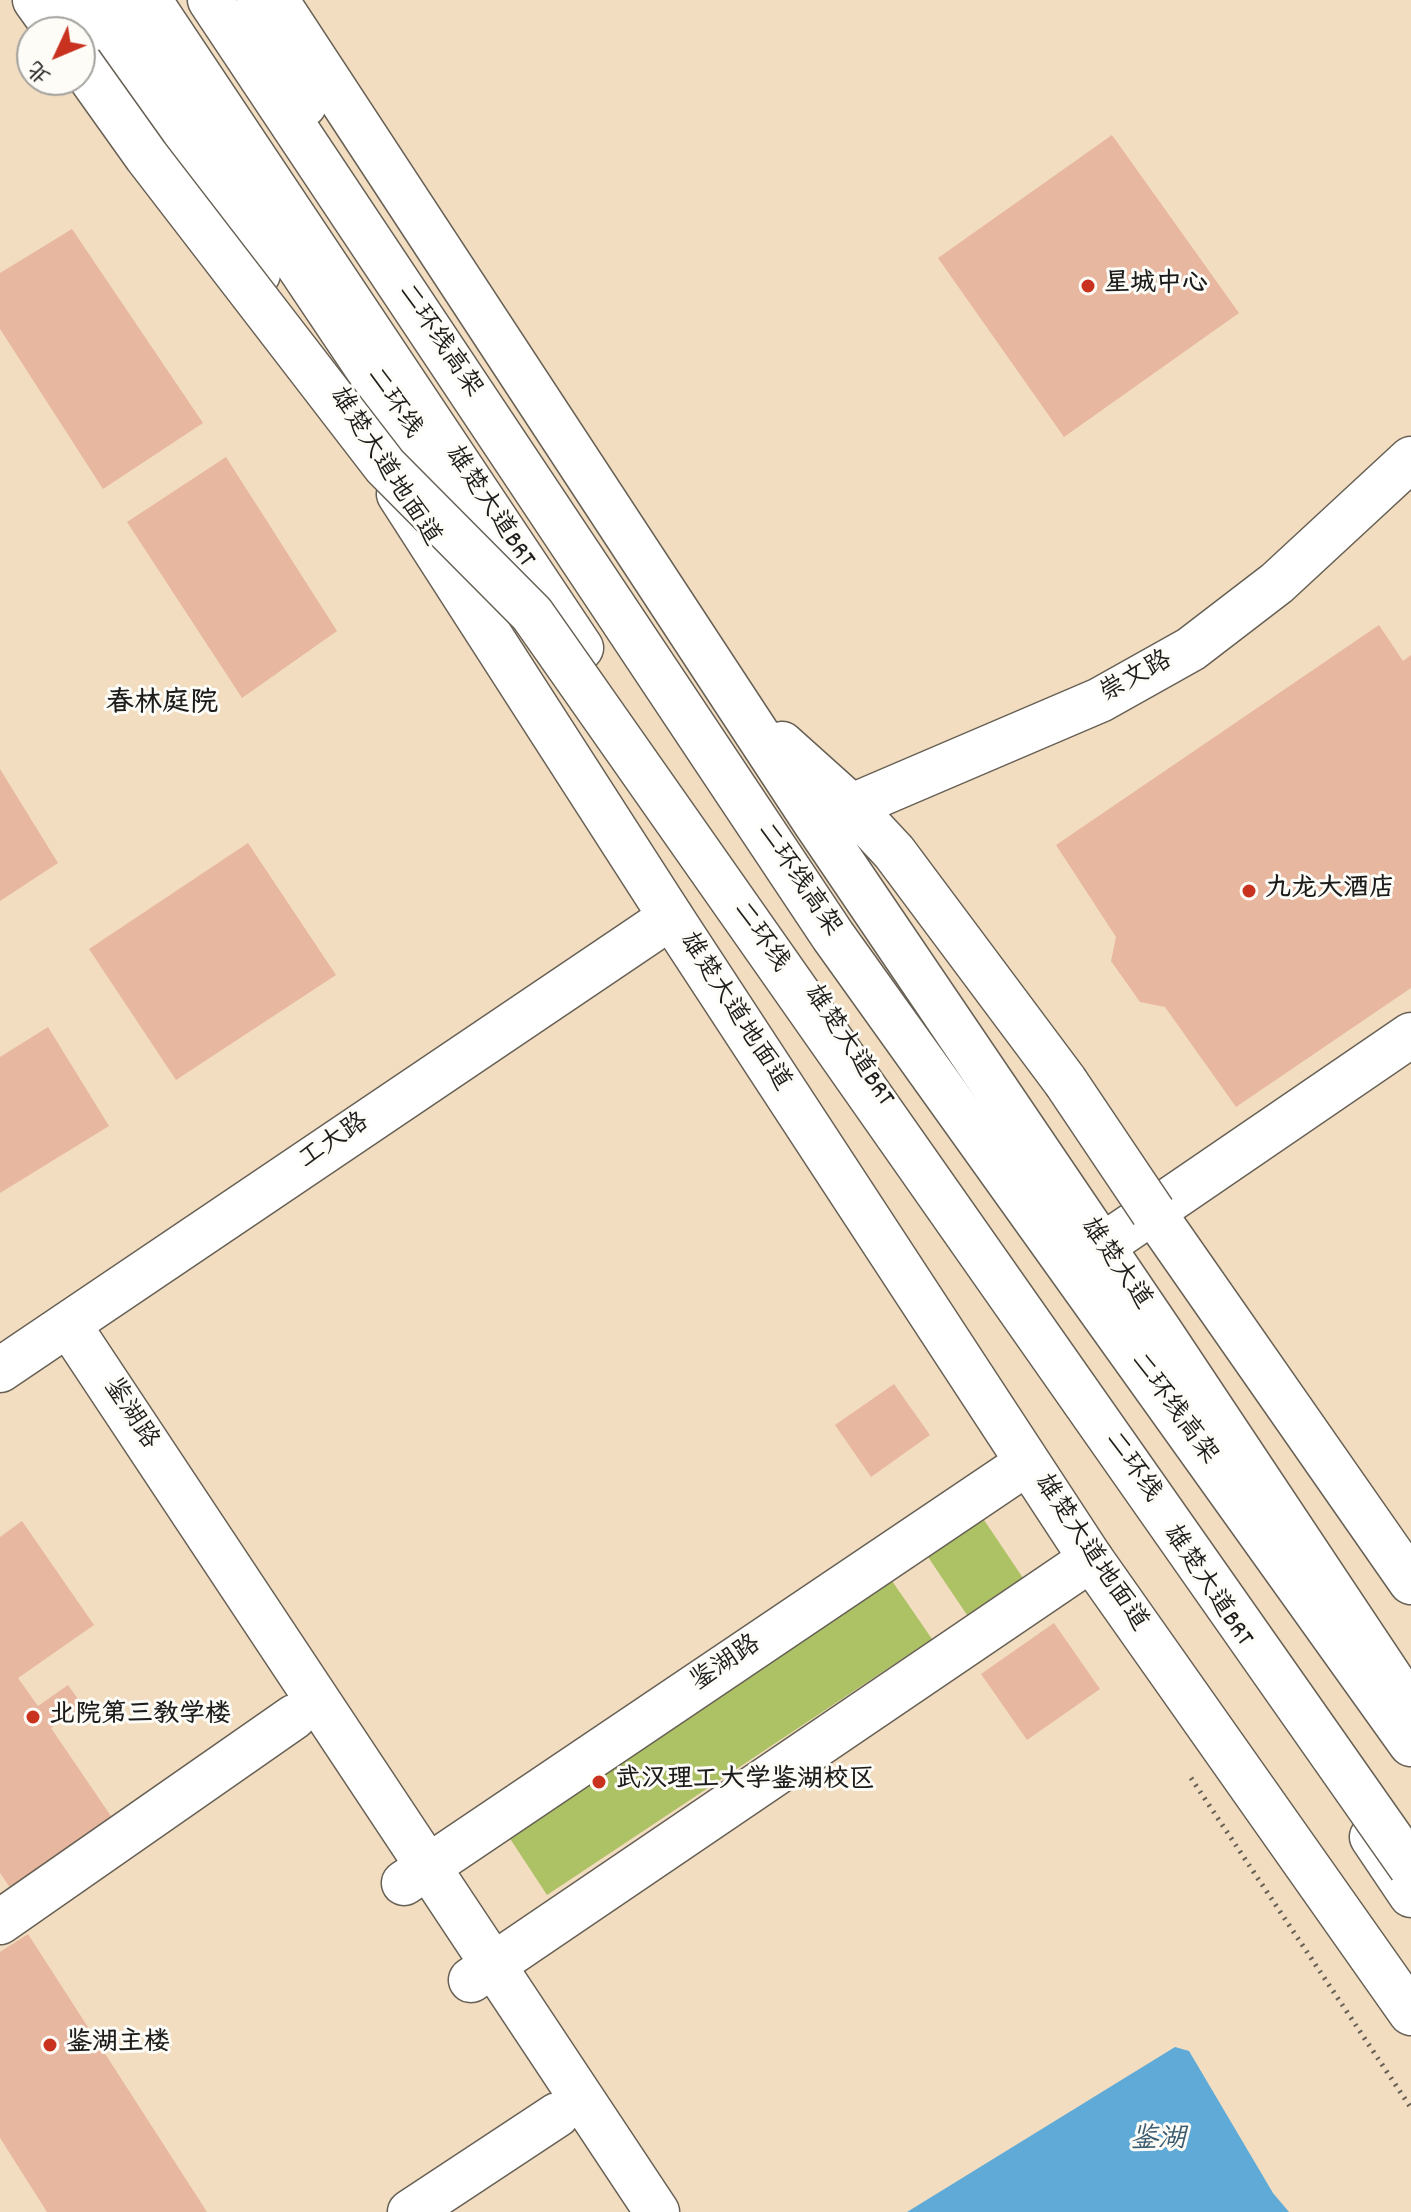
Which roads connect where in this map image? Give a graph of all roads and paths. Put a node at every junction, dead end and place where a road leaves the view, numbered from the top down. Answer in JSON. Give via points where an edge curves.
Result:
{"nodes":[{"id":1,"x":75,"y":0,"type":"edge"},
{"id":2,"x":120,"y":0,"type":"edge"},
{"id":3,"x":149,"y":0,"type":"edge"},
{"id":4,"x":210,"y":0,"type":"edge"},
{"id":5,"x":259,"y":0,"type":"edge"},
{"id":6,"x":276,"y":0,"type":"edge"},
{"id":7,"x":96,"y":85,"type":"edge"},
{"id":8,"x":347,"y":206,"type":"junction"},
{"id":9,"x":1411,"y":459,"type":"edge"},
{"id":10,"x":532,"y":614,"type":"junction"},
{"id":11,"x":833,"y":814,"type":"junction"},
{"id":12,"x":671,"y":917,"type":"junction"},
{"id":13,"x":1411,"y":1035,"type":"edge"},
{"id":14,"x":1101,"y":1247,"type":"junction"},
{"id":15,"x":57,"y":1331,"type":"junction"},
{"id":16,"x":0,"y":1370,"type":"edge"},
{"id":17,"x":1027,"y":1463,"type":"junction"},
{"id":18,"x":1091,"y":1559,"type":"junction"},
{"id":19,"x":1411,"y":1582,"type":"edge"},
{"id":20,"x":1411,"y":1709,"type":"edge"},
{"id":21,"x":294,"y":1717,"type":"junction"},
{"id":22,"x":1411,"y":1744,"type":"edge"},
{"id":23,"x":1182,"y":1765,"type":"dead end"},
{"id":24,"x":1411,"y":1867,"type":"edge"},
{"id":25,"x":416,"y":1875,"type":"junction"},
{"id":26,"x":1411,"y":1895,"type":"edge"},
{"id":27,"x":0,"y":1922,"type":"edge"},
{"id":28,"x":481,"y":1973,"type":"junction"},
{"id":29,"x":1411,"y":2013,"type":"edge"},
{"id":30,"x":1411,"y":2108,"type":"edge"},
{"id":31,"x":557,"y":2115,"type":"junction"},
{"id":32,"x":410,"y":2212,"type":"edge"},
{"id":33,"x":620,"y":2212,"type":"edge"},
{"id":34,"x":657,"y":2212,"type":"edge"}],
"edges":[{"from":1,"to":12,"type":"main road","name":"雄楚大道地面道","via":[[169,135]]},
{"from":2,"to":10,"type":"main road","name":"二环线","bridge":true},
{"from":3,"to":26,"type":"main road","name":"雄楚大道BRT"},
{"from":4,"to":8,"type":"main road","name":"二环线高架"},
{"from":5,"to":8,"type":"main road"},
{"from":6,"to":11,"type":"main road","via":[[739,706]]},
{"from":7,"to":10,"type":"main road","bridge":true,"via":[[385,466]]},
{"from":8,"to":22,"type":"main road","name":"二环线高架","via":[[833,936]]},
{"from":9,"to":11,"type":"main road","name":"崇文路","via":[[1277,583],[1191,649],[1100,700]]},
{"from":10,"to":24,"type":"main road","name":"二环线","bridge":true},
{"from":11,"to":14,"type":"main road","name":"雄楚大道"},
{"from":11,"to":19,"type":"main road","bridge":true,"via":[[894,852],[1065,1081]]},
{"from":12,"to":15,"type":"main road","name":"工大路"},
{"from":12,"to":17,"type":"main road","name":"雄楚大道地面道"},
{"from":13,"to":14,"type":"main road"},
{"from":14,"to":20,"type":"main road","name":"雄楚大道"},
{"from":15,"to":16,"type":"main road","name":"工大路"},
{"from":15,"to":21,"type":"main road","name":"鉴湖路"},
{"from":15,"to":25,"type":"main road","name":"鉴湖路"},
{"from":17,"to":18,"type":"main road","name":"雄楚大道地面道"},
{"from":17,"to":25,"type":"main road","name":"鉴湖路"},
{"from":18,"to":28,"type":"main road"},
{"from":18,"to":29,"type":"main road","name":"雄楚大道地面道"},
{"from":21,"to":25,"type":"main road","name":"鉴湖路"},
{"from":21,"to":27,"type":"main road"},
{"from":23,"to":30,"type":"path"},
{"from":25,"to":28,"type":"main road","name":"鉴湖路"},
{"from":28,"to":31,"type":"main road","name":"鉴湖路"},
{"from":28,"to":34,"type":"main road","name":"鉴湖路"},
{"from":31,"to":32,"type":"main road"},
{"from":31,"to":33,"type":"main road","name":"鉴湖路"}]}
